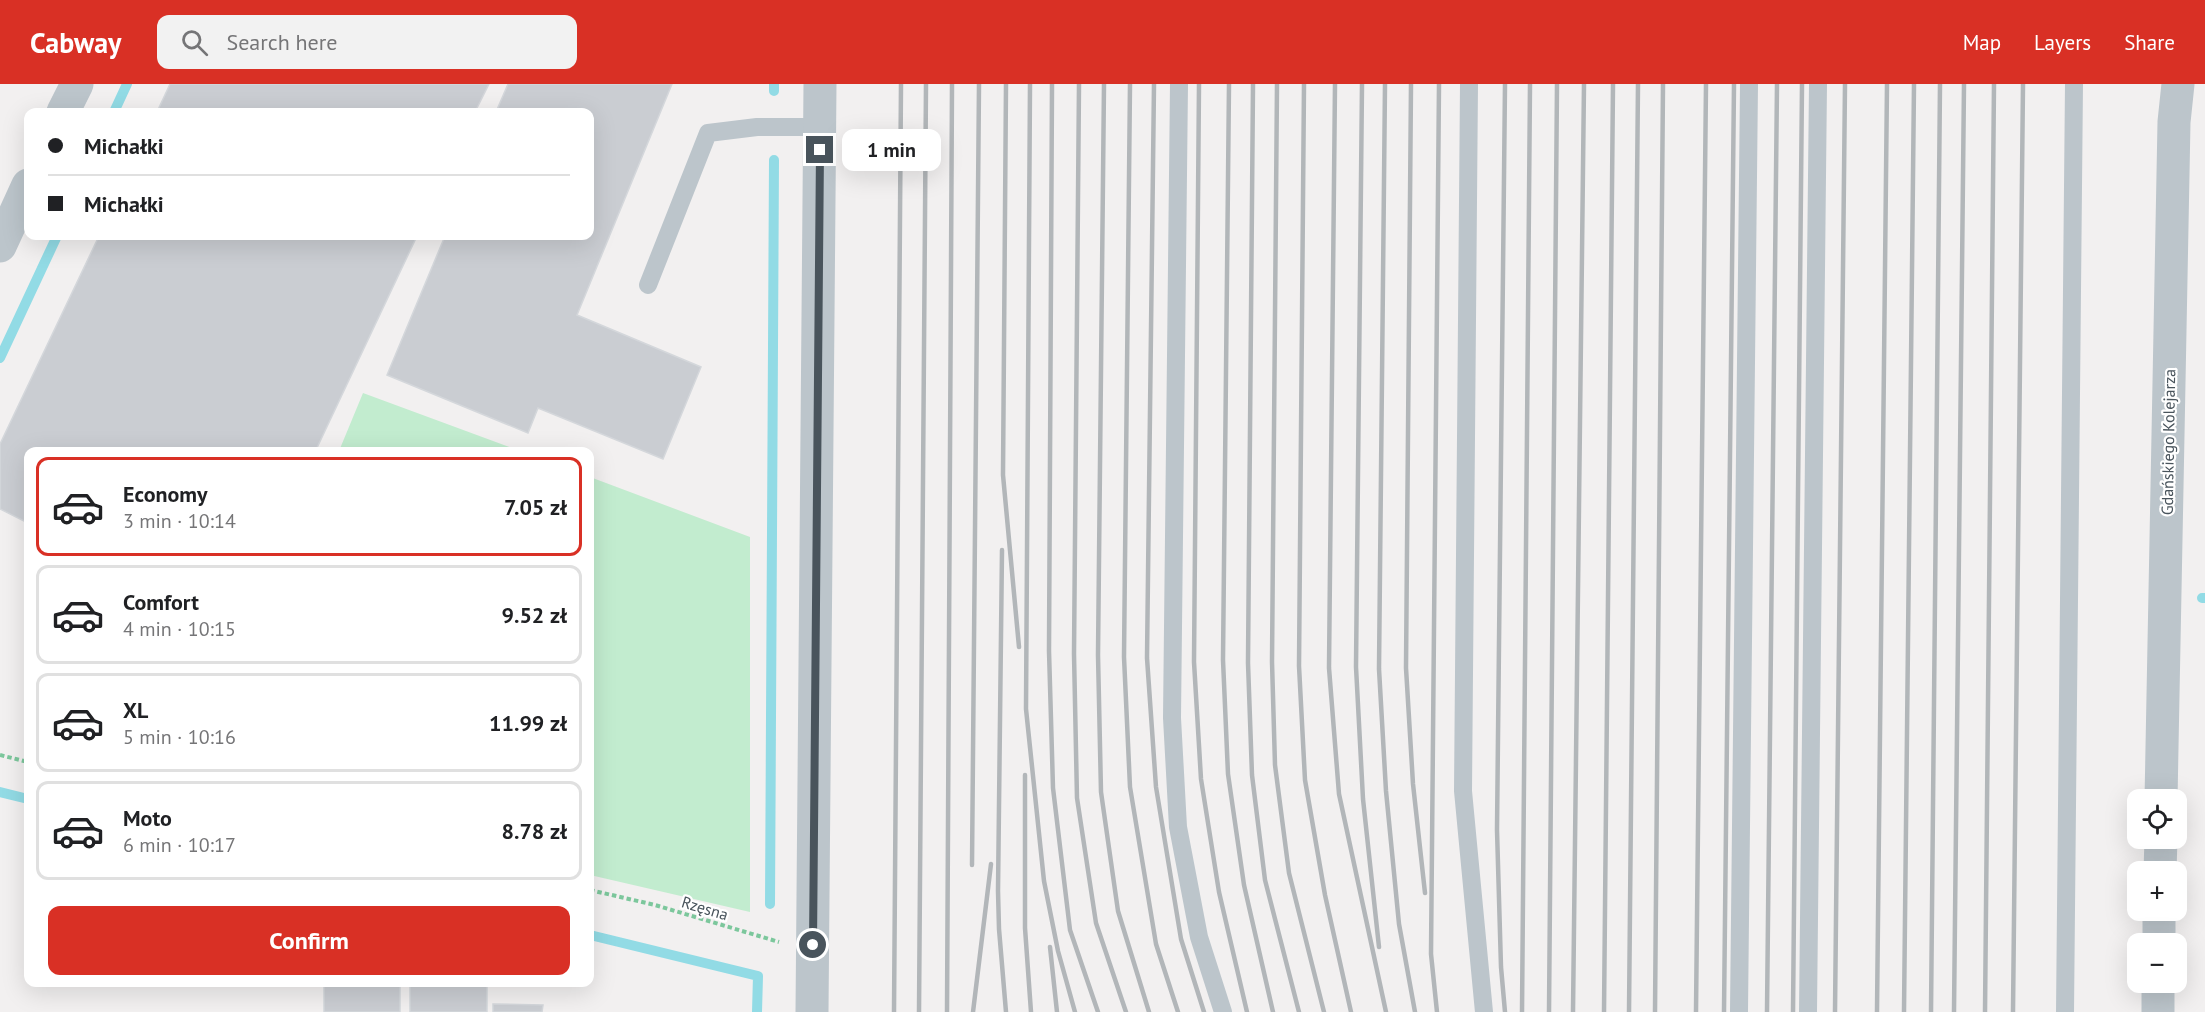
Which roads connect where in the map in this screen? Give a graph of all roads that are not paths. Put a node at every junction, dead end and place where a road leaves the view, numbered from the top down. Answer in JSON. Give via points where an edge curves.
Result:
{"nodes":[{"id":1,"x":76,"y":84,"type":"edge"},
{"id":2,"x":820,"y":84,"type":"edge"},
{"id":3,"x":1179,"y":84,"type":"edge"},
{"id":4,"x":1469,"y":84,"type":"edge"},
{"id":5,"x":1749,"y":84,"type":"edge"},
{"id":6,"x":1818,"y":84,"type":"edge"},
{"id":7,"x":2074,"y":84,"type":"edge"},
{"id":8,"x":2178,"y":84,"type":"edge"},
{"id":9,"x":65,"y":108,"type":"edge"},
{"id":10,"x":820,"y":127,"type":"junction"},
{"id":11,"x":24,"y":194,"type":"edge"},
{"id":12,"x":0,"y":246,"type":"edge"},
{"id":13,"x":648,"y":285,"type":"dead end"},
{"id":14,"x":2162,"y":789,"type":"edge"},
{"id":15,"x":2158,"y":993,"type":"edge"},
{"id":16,"x":812,"y":1012,"type":"edge"},
{"id":17,"x":1223,"y":1012,"type":"edge"},
{"id":18,"x":1484,"y":1012,"type":"edge"},
{"id":19,"x":1739,"y":1012,"type":"edge"},
{"id":20,"x":1808,"y":1012,"type":"edge"},
{"id":21,"x":2065,"y":1012,"type":"edge"},
{"id":22,"x":2158,"y":1012,"type":"edge"}],
"edges":[{"from":1,"to":9,"type":"street"},
{"from":2,"to":10,"type":"street"},
{"from":3,"to":17,"type":"lane","via":[[1172,718],[1178,827],[1198,937]]},
{"from":4,"to":18,"type":"lane","via":[[1463,791]]},
{"from":5,"to":19,"type":"lane"},
{"from":6,"to":20,"type":"lane"},
{"from":7,"to":21,"type":"lane"},
{"from":8,"to":14,"type":"street","name":"Gdańskiego Kolejarza","via":[[2174,122]]},
{"from":10,"to":13,"type":"lane","via":[[757,127],[708,133]]},
{"from":10,"to":16,"type":"street"},
{"from":11,"to":12,"type":"street"},
{"from":15,"to":22,"type":"street"}]}
